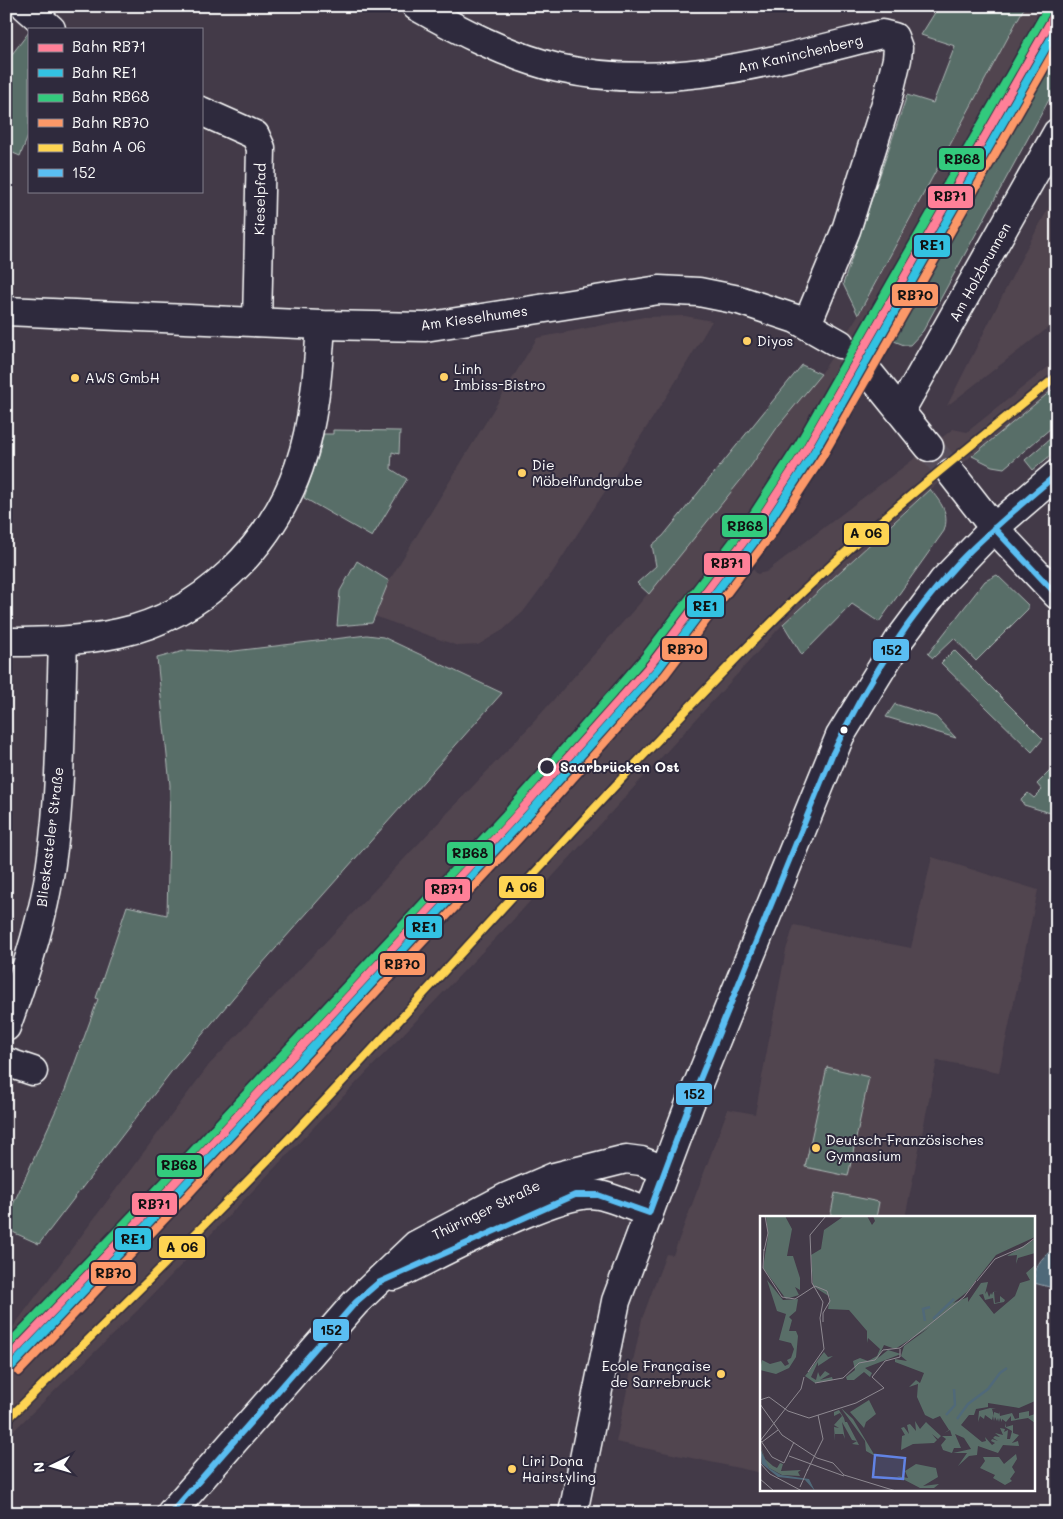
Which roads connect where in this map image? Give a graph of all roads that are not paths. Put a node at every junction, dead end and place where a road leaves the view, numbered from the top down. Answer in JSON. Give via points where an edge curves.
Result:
{"nodes":[{"id":1,"x":25,"y":6,"type":"edge"},
{"id":2,"x":416,"y":6,"type":"edge"},
{"id":3,"x":50,"y":28,"type":"edge"},
{"id":4,"x":202,"y":111,"type":"edge"},
{"id":5,"x":1057,"y":133,"type":"edge"},
{"id":6,"x":6,"y":311,"type":"edge"},
{"id":7,"x":257,"y":322,"type":"junction"},
{"id":8,"x":807,"y":324,"type":"junction"},
{"id":9,"x":321,"y":325,"type":"junction"},
{"id":10,"x":840,"y":344,"type":"tunnel mouth"},
{"id":11,"x":866,"y":369,"type":"tunnel mouth"},
{"id":12,"x":901,"y":410,"type":"junction"},
{"id":13,"x":929,"y":447,"type":"tunnel mouth"},
{"id":14,"x":951,"y":473,"type":"tunnel mouth"},
{"id":15,"x":1057,"y":474,"type":"edge"},
{"id":16,"x":994,"y":528,"type":"junction"},
{"id":17,"x":1057,"y":595,"type":"edge"},
{"id":18,"x":6,"y":642,"type":"edge"},
{"id":19,"x":63,"y":642,"type":"junction"},
{"id":20,"x":6,"y":1027,"type":"edge"},
{"id":21,"x":6,"y":1062,"type":"edge"},
{"id":22,"x":32,"y":1071,"type":"dead end"},
{"id":23,"x":665,"y":1170,"type":"junction"},
{"id":24,"x":649,"y":1213,"type":"junction"},
{"id":25,"x":378,"y":1283,"type":"junction"},
{"id":26,"x":171,"y":1513,"type":"edge"},
{"id":27,"x":573,"y":1513,"type":"edge"}],
"edges":[{"from":1,"to":3,"type":"street"},
{"from":2,"to":8,"type":"street","name":"Am Kaninchenberg","via":[[480,40],[557,68],[628,78],[746,67],[882,34],[894,37],[897,59],[888,97],[846,230]]},
{"from":4,"to":7,"type":"street","name":"Kieselpfad","via":[[255,135],[261,148]]},
{"from":5,"to":12,"type":"street","name":"Am Holzbrunnen"},
{"from":6,"to":7,"type":"street","name":"Am Kieselhumes"},
{"from":7,"to":9,"type":"street","name":"Am Kieselhumes"},
{"from":8,"to":9,"type":"street","name":"Am Kieselhumes","via":[[719,295],[659,290],[438,326]]},
{"from":8,"to":10,"type":"street","name":"Am Kieselhumes"},
{"from":9,"to":19,"type":"street","via":[[318,363],[299,467],[273,518],[241,561],[204,596],[150,624],[120,633]]},
{"from":11,"to":12,"type":"street"},
{"from":12,"to":13,"type":"street"},
{"from":14,"to":16,"type":"street"},
{"from":15,"to":16,"type":"street"},
{"from":16,"to":17,"type":"street"},
{"from":16,"to":23,"type":"street","via":[[960,561],[898,640],[840,736]]},
{"from":18,"to":19,"type":"street"},
{"from":19,"to":20,"type":"street","name":"Blieskasteler Straße","via":[[60,771],[47,887],[35,938]]},
{"from":21,"to":22,"type":"street"},
{"from":23,"to":24,"type":"street"},
{"from":23,"to":25,"type":"street","name":"Thüringer Straße","via":[[642,1161],[626,1160],[554,1177],[507,1197],[416,1245]]},
{"from":24,"to":25,"type":"street","name":"Thüringer Straße","via":[[598,1195],[575,1195],[517,1218]]},
{"from":24,"to":27,"type":"street","via":[[616,1301]]},
{"from":25,"to":26,"type":"street","name":"Thüringer Straße","via":[[356,1302]]}]}
